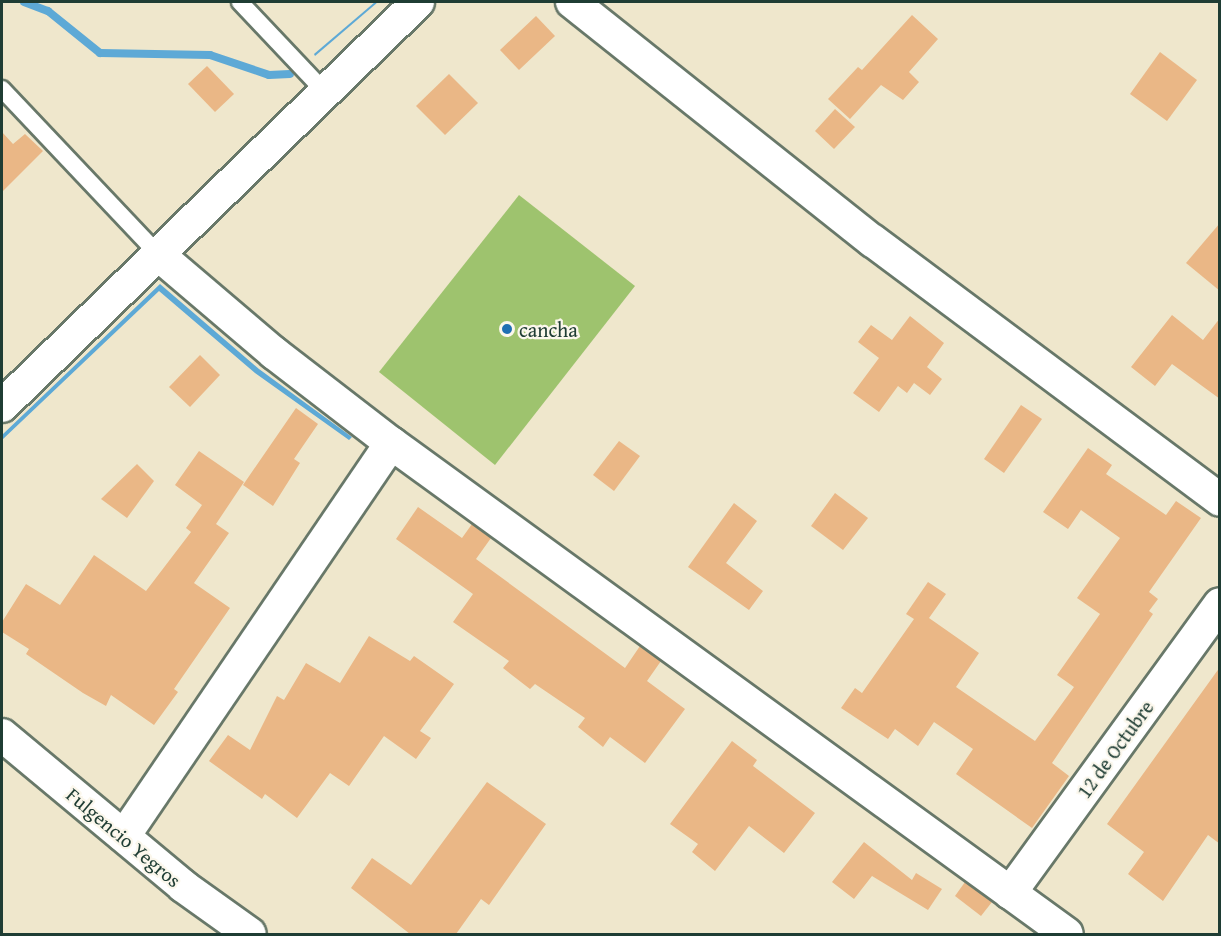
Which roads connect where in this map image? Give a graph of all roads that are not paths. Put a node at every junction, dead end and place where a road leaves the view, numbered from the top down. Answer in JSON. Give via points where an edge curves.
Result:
{"nodes":[{"id":1,"x":240,"y":2,"type":"edge"},
{"id":2,"x":418,"y":2,"type":"edge"},
{"id":3,"x":572,"y":2,"type":"edge"},
{"id":4,"x":2,"y":89,"type":"edge"},
{"id":5,"x":326,"y":92,"type":"junction"},
{"id":6,"x":160,"y":256,"type":"junction"},
{"id":7,"x":2,"y":406,"type":"edge"},
{"id":8,"x":391,"y":443,"type":"junction"},
{"id":9,"x":1220,"y":500,"type":"edge"},
{"id":10,"x":1220,"y":604,"type":"edge"},
{"id":11,"x":2,"y":735,"type":"edge"},
{"id":12,"x":124,"y":836,"type":"junction"},
{"id":13,"x":1010,"y":893,"type":"junction"},
{"id":14,"x":250,"y":934,"type":"edge"},
{"id":15,"x":1067,"y":934,"type":"edge"}],
"edges":[{"from":1,"to":5,"type":"lane"},
{"from":2,"to":5,"type":"street"},
{"from":3,"to":9,"type":"street","via":[[873,241]]},
{"from":4,"to":6,"type":"lane"},
{"from":5,"to":6,"type":"street"},
{"from":6,"to":7,"type":"street"},
{"from":6,"to":8,"type":"street","via":[[274,353]]},
{"from":8,"to":12,"type":"street"},
{"from":8,"to":13,"type":"street"},
{"from":10,"to":13,"type":"street","name":"12 de Octubre"},
{"from":11,"to":12,"type":"street","name":"Fulgencio Yegros"},
{"from":12,"to":14,"type":"street","name":"Fulgencio Yegros"},
{"from":13,"to":15,"type":"street"}]}
